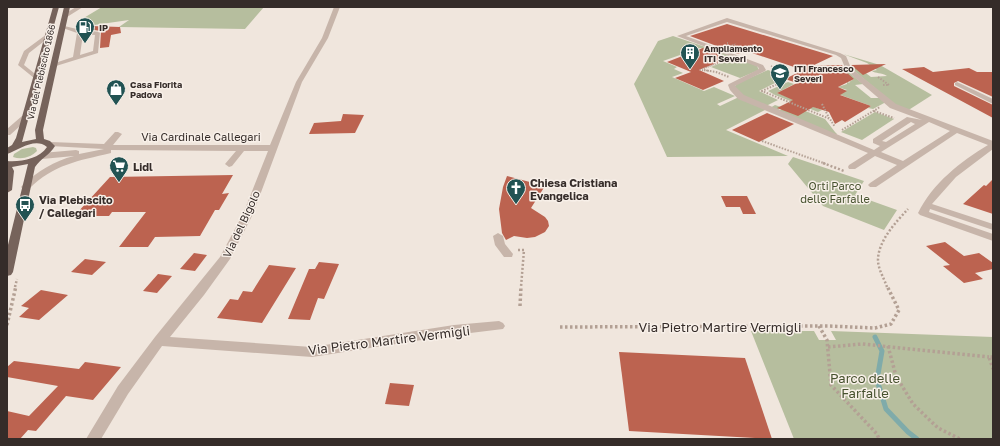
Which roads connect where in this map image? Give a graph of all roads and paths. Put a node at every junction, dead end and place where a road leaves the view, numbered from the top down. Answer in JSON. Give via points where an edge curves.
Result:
{"nodes":[{"id":1,"x":56,"y":7,"type":"edge"},
{"id":2,"x":67,"y":7,"type":"edge"},
{"id":3,"x":80,"y":7,"type":"edge"},
{"id":4,"x":337,"y":7,"type":"edge"},
{"id":5,"x":65,"y":16,"type":"junction"},
{"id":6,"x":62,"y":26,"type":"junction"},
{"id":7,"x":80,"y":32,"type":"junction"},
{"id":8,"x":49,"y":35,"type":"junction"},
{"id":9,"x":753,"y":45,"type":"dead end"},
{"id":10,"x":740,"y":50,"type":"dead end"},
{"id":11,"x":735,"y":56,"type":"junction"},
{"id":12,"x":76,"y":58,"type":"junction"},
{"id":13,"x":54,"y":65,"type":"junction"},
{"id":14,"x":790,"y":73,"type":"dead end"},
{"id":15,"x":36,"y":77,"type":"junction"},
{"id":16,"x":739,"y":81,"type":"junction"},
{"id":17,"x":957,"y":84,"type":"dead end"},
{"id":18,"x":993,"y":102,"type":"edge"},
{"id":19,"x":889,"y":103,"type":"junction"},
{"id":20,"x":822,"y":104,"type":"dead end"},
{"id":21,"x":874,"y":111,"type":"junction"},
{"id":22,"x":26,"y":118,"type":"junction"},
{"id":23,"x":830,"y":118,"type":"junction"},
{"id":24,"x":895,"y":119,"type":"dead end"},
{"id":25,"x":924,"y":122,"type":"junction"},
{"id":26,"x":955,"y":131,"type":"junction"},
{"id":27,"x":838,"y":132,"type":"junction"},
{"id":28,"x":7,"y":133,"type":"edge"},
{"id":29,"x":118,"y":134,"type":"dead end"},
{"id":30,"x":843,"y":134,"type":"dead end"},
{"id":31,"x":762,"y":141,"type":"dead end"},
{"id":32,"x":40,"y":142,"type":"junction"},
{"id":33,"x":50,"y":144,"type":"junction"},
{"id":34,"x":887,"y":146,"type":"junction"},
{"id":35,"x":106,"y":147,"type":"junction"},
{"id":36,"x":11,"y":148,"type":"edge"},
{"id":37,"x":130,"y":148,"type":"junction"},
{"id":38,"x":242,"y":148,"type":"junction"},
{"id":39,"x":272,"y":148,"type":"junction"},
{"id":40,"x":991,"y":148,"type":"edge"},
{"id":41,"x":99,"y":153,"type":"junction"},
{"id":42,"x":876,"y":153,"type":"junction"},
{"id":43,"x":39,"y":157,"type":"junction"},
{"id":44,"x":229,"y":164,"type":"dead end"},
{"id":45,"x":7,"y":165,"type":"edge"},
{"id":46,"x":904,"y":165,"type":"junction"},
{"id":47,"x":851,"y":170,"type":"joint"},
{"id":48,"x":873,"y":185,"type":"dead end"},
{"id":49,"x":26,"y":187,"type":"junction"},
{"id":50,"x":7,"y":190,"type":"edge"},
{"id":51,"x":908,"y":209,"type":"dead end"},
{"id":52,"x":925,"y":209,"type":"junction"},
{"id":53,"x":993,"y":227,"type":"edge"},
{"id":54,"x":498,"y":236,"type":"dead end"},
{"id":55,"x":993,"y":238,"type":"edge"},
{"id":56,"x":512,"y":252,"type":"joint"},
{"id":57,"x":7,"y":272,"type":"edge"},
{"id":58,"x":520,"y":306,"type":"dead end"},
{"id":59,"x":499,"y":326,"type":"dead end"},
{"id":60,"x":819,"y":326,"type":"junction"},
{"id":61,"x":560,"y":327,"type":"dead end"},
{"id":62,"x":159,"y":341,"type":"junction"},
{"id":63,"x":888,"y":346,"type":"junction"},
{"id":64,"x":828,"y":347,"type":"junction"},
{"id":65,"x":991,"y":357,"type":"edge"},
{"id":66,"x":993,"y":369,"type":"edge"},
{"id":67,"x":93,"y":439,"type":"edge"},
{"id":68,"x":879,"y":439,"type":"edge"},
{"id":69,"x":960,"y":439,"type":"edge"}],
"edges":[{"from":1,"to":8,"type":"main road","name":"Via del Plebiscito 1866"},
{"from":2,"to":5,"type":"main road","name":"Via del Plebiscito 1866"},
{"from":3,"to":5,"type":"street"},
{"from":4,"to":39,"type":"street","name":"Via del Bigolo","via":[[325,38],[299,82]]},
{"from":5,"to":6,"type":"main road","name":"Via del Plebiscito 1866"},
{"from":6,"to":7,"type":"street"},
{"from":6,"to":13,"type":"main road","name":"Via del Plebiscito 1866"},
{"from":7,"to":12,"type":"street"},
{"from":7,"to":12,"type":"street","via":[[98,33],[96,52]]},
{"from":8,"to":15,"type":"main road","name":"Via del Plebiscito 1866"},
{"from":8,"to":15,"type":"street","via":[[26,52],[21,65]]},
{"from":9,"to":10,"type":"path"},
{"from":11,"to":16,"type":"street","via":[[763,68]]},
{"from":11,"to":16,"type":"path","via":[[701,70],[716,72]]},
{"from":11,"to":19,"type":"street","via":[[680,36],[727,20],[831,52],[844,58],[848,69]]},
{"from":12,"to":13,"type":"street"},
{"from":13,"to":32,"type":"main road","name":"Via del Plebiscito 1866","via":[[39,130]]},
{"from":14,"to":23,"type":"path","via":[[778,78],[784,81],[762,91]]},
{"from":15,"to":22,"type":"main road","name":"Via del Plebiscito 1866"},
{"from":16,"to":42,"type":"street","via":[[731,85],[741,96]]},
{"from":17,"to":18,"type":"street"},
{"from":19,"to":21,"type":"path"},
{"from":19,"to":25,"type":"street"},
{"from":20,"to":23,"type":"path"},
{"from":21,"to":24,"type":"path"},
{"from":21,"to":27,"type":"path"},
{"from":22,"to":28,"type":"street"},
{"from":22,"to":36,"type":"main road","name":"Via del Plebiscito 1866"},
{"from":23,"to":27,"type":"path"},
{"from":25,"to":26,"type":"street"},
{"from":25,"to":34,"type":"street"},
{"from":25,"to":34,"type":"street","via":[[910,119],[876,141]]},
{"from":26,"to":40,"type":"street"},
{"from":26,"to":46,"type":"street"},
{"from":27,"to":30,"type":"path"},
{"from":29,"to":35,"type":"street"},
{"from":31,"to":47,"type":"path"},
{"from":32,"to":33,"type":"main road"},
{"from":32,"to":36,"type":"main road"},
{"from":33,"to":35,"type":"street","name":"Via Cardinale Callegari"},
{"from":33,"to":43,"type":"main road","via":[[49,151]]},
{"from":34,"to":42,"type":"street"},
{"from":35,"to":37,"type":"street","name":"Via Cardinale Callegari"},
{"from":37,"to":38,"type":"street","name":"Via Cardinale Callegari"},
{"from":37,"to":41,"type":"street","name":"Via Cardinale Callegari"},
{"from":38,"to":39,"type":"street","name":"Via Cardinale Callegari"},
{"from":38,"to":44,"type":"street"},
{"from":39,"to":62,"type":"street","name":"Via del Bigolo","via":[[248,214],[225,259]]},
{"from":40,"to":52,"type":"street","via":[[942,186]]},
{"from":41,"to":43,"type":"street","name":"Via Cardinale Callegari"},
{"from":41,"to":49,"type":"street","name":"Via Cardinale Callegari","via":[[75,157],[56,164]]},
{"from":42,"to":46,"type":"street"},
{"from":42,"to":47,"type":"street"},
{"from":43,"to":45,"type":"main road"},
{"from":43,"to":49,"type":"main road","via":[[31,167]]},
{"from":45,"to":50,"type":"main road","via":[[10,171]]},
{"from":46,"to":48,"type":"street"},
{"from":49,"to":57,"type":"main road"},
{"from":51,"to":60,"type":"path","name":"Via Pietro Martire Vermigli","via":[[902,213],[881,246],[878,262],[899,310],[891,324],[875,328]]},
{"from":52,"to":53,"type":"street"},
{"from":52,"to":55,"type":"street"},
{"from":54,"to":56,"type":"street","via":[[500,245]]},
{"from":56,"to":58,"type":"path","via":[[524,250]]},
{"from":59,"to":62,"type":"street","name":"Via Pietro Martire Vermigli","via":[[454,330],[312,352]]},
{"from":60,"to":61,"type":"path","name":"Via Pietro Martire Vermigli"},
{"from":60,"to":64,"type":"path"},
{"from":62,"to":67,"type":"street","name":"Via del Bigolo","via":[[123,390]]},
{"from":63,"to":64,"type":"path","via":[[862,344]]},
{"from":63,"to":65,"type":"path"},
{"from":63,"to":69,"type":"path","via":[[896,376],[913,404],[938,428]]},
{"from":64,"to":68,"type":"path","via":[[831,385]]},
{"from":65,"to":66,"type":"path"}]}
